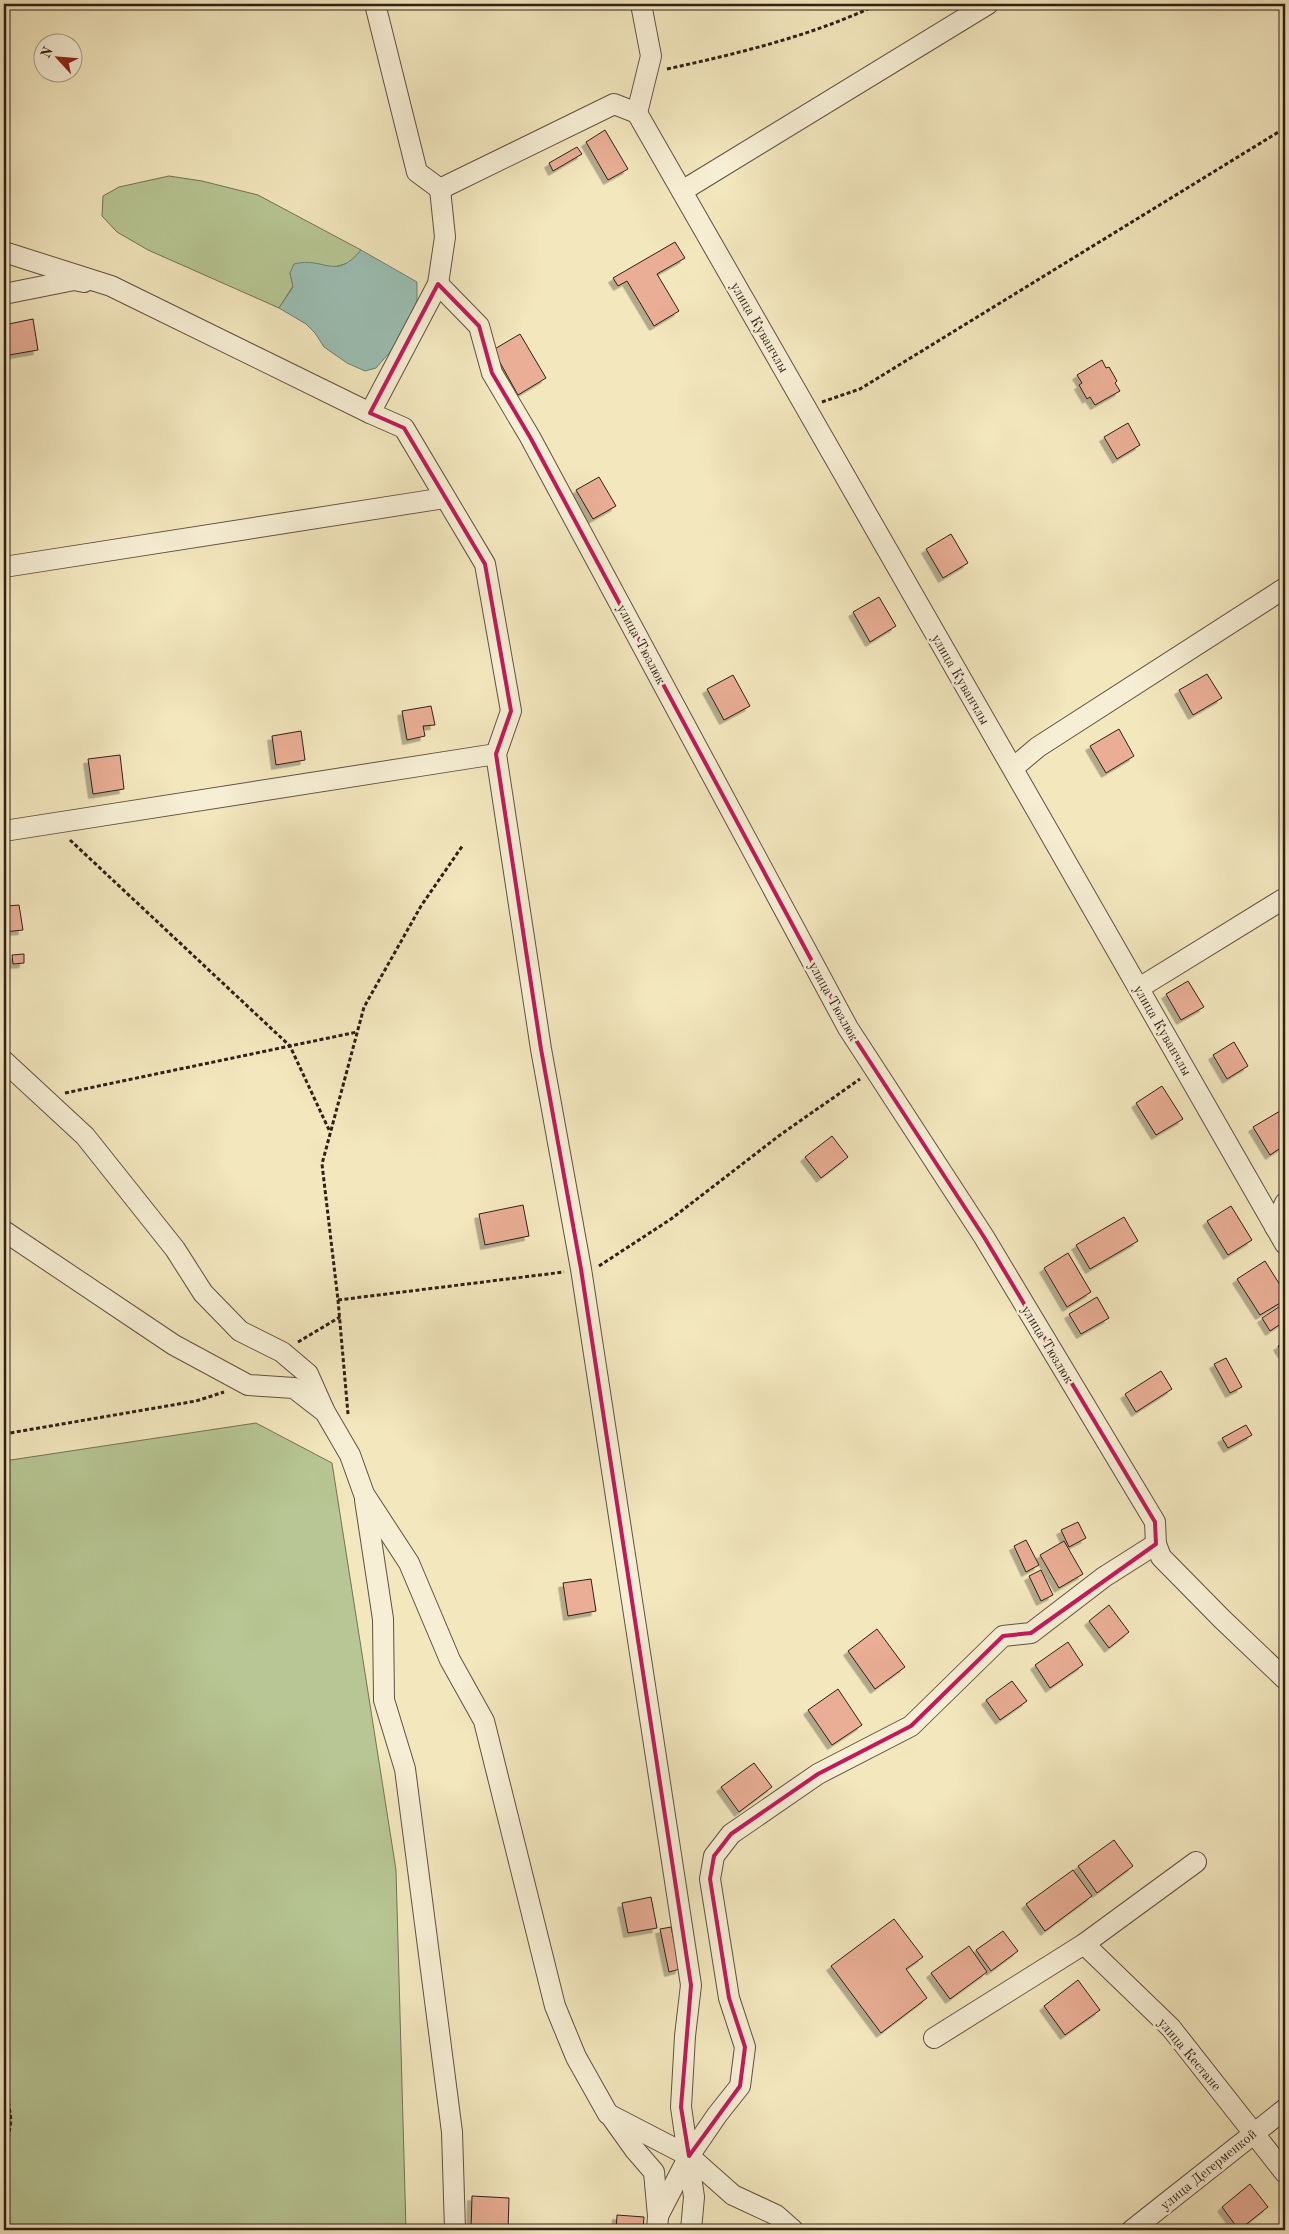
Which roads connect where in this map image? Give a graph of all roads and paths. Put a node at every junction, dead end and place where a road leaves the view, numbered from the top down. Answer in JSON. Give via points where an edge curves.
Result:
{"nodes":[{"id":1,"x":375,"y":4,"type":"edge"},
{"id":2,"x":641,"y":4,"type":"edge"},
{"id":3,"x":879,"y":4,"type":"edge"},
{"id":4,"x":988,"y":4,"type":"edge"},
{"id":5,"x":647,"y":73,"type":"junction"},
{"id":6,"x":637,"y":113,"type":"junction"},
{"id":7,"x":1285,"y":128,"type":"edge"},
{"id":8,"x":440,"y":189,"type":"junction"},
{"id":9,"x":682,"y":191,"type":"junction"},
{"id":10,"x":4,"y":252,"type":"edge"},
{"id":11,"x":438,"y":284,"type":"junction"},
{"id":12,"x":110,"y":286,"type":"junction"},
{"id":13,"x":4,"y":294,"type":"edge"},
{"id":14,"x":806,"y":408,"type":"junction"},
{"id":15,"x":370,"y":413,"type":"junction"},
{"id":16,"x":445,"y":498,"type":"junction"},
{"id":17,"x":4,"y":567,"type":"edge"},
{"id":18,"x":1285,"y":588,"type":"edge"},
{"id":19,"x":496,"y":754,"type":"junction"},
{"id":20,"x":1013,"y":768,"type":"junction"},
{"id":21,"x":53,"y":823,"type":"junction"},
{"id":22,"x":4,"y":831,"type":"edge"},
{"id":23,"x":463,"y":845,"type":"dead end"},
{"id":24,"x":1285,"y":898,"type":"edge"},
{"id":25,"x":1138,"y":988,"type":"junction"},
{"id":26,"x":357,"y":1032,"type":"junction"},
{"id":27,"x":290,"y":1046,"type":"junction"},
{"id":28,"x":4,"y":1061,"type":"edge"},
{"id":29,"x":875,"y":1070,"type":"junction"},
{"id":30,"x":44,"y":1098,"type":"junction"},
{"id":31,"x":330,"y":1132,"type":"junction"},
{"id":32,"x":1285,"y":1203,"type":"edge"},
{"id":33,"x":1275,"y":1227,"type":"junction"},
{"id":34,"x":4,"y":1231,"type":"edge"},
{"id":35,"x":1285,"y":1244,"type":"edge"},
{"id":36,"x":581,"y":1269,"type":"junction"},
{"id":37,"x":338,"y":1300,"type":"junction"},
{"id":38,"x":248,"y":1385,"type":"junction"},
{"id":39,"x":325,"y":1412,"type":"junction"},
{"id":40,"x":349,"y":1423,"type":"dead end"},
{"id":41,"x":4,"y":1434,"type":"edge"},
{"id":42,"x":364,"y":1494,"type":"junction"},
{"id":43,"x":1156,"y":1544,"type":"junction"},
{"id":44,"x":1285,"y":1679,"type":"edge"},
{"id":45,"x":1196,"y":1862,"type":"dead end"},
{"id":46,"x":1084,"y":1944,"type":"junction"},
{"id":47,"x":934,"y":2038,"type":"dead end"},
{"id":48,"x":4,"y":2070,"type":"edge"},
{"id":49,"x":1285,"y":2108,"type":"edge"},
{"id":50,"x":608,"y":2114,"type":"junction"},
{"id":51,"x":1254,"y":2132,"type":"junction"},
{"id":52,"x":689,"y":2156,"type":"junction"},
{"id":53,"x":4,"y":2168,"type":"edge"},
{"id":54,"x":1285,"y":2174,"type":"edge"},
{"id":55,"x":733,"y":2195,"type":"junction"},
{"id":56,"x":694,"y":2198,"type":"junction"},
{"id":57,"x":657,"y":2223,"type":"edge"},
{"id":58,"x":455,"y":2230,"type":"edge"},
{"id":59,"x":691,"y":2230,"type":"edge"},
{"id":60,"x":793,"y":2230,"type":"edge"},
{"id":61,"x":1132,"y":2230,"type":"edge"}],
"edges":[{"from":1,"to":8,"type":"street","via":[[417,172]]},
{"from":2,"to":5,"type":"street","via":[[651,56]]},
{"from":3,"to":5,"type":"path","via":[[846,19],[749,51]]},
{"from":4,"to":9,"type":"street"},
{"from":5,"to":6,"type":"street"},
{"from":6,"to":8,"type":"street","via":[[614,104]]},
{"from":6,"to":9,"type":"street","name":"улица Куванчлы"},
{"from":7,"to":14,"type":"path","via":[[860,389]]},
{"from":8,"to":11,"type":"street","via":[[446,237]]},
{"from":9,"to":14,"type":"street","name":"улица Куванчлы"},
{"from":10,"to":12,"type":"street"},
{"from":11,"to":15,"type":"street"},
{"from":11,"to":29,"type":"street","name":"улица Тюзлюк","via":[[479,326],[492,373],[530,437],[844,1020]]},
{"from":12,"to":13,"type":"street","via":[[74,280]]},
{"from":12,"to":15,"type":"street"},
{"from":14,"to":20,"type":"street","name":"улица Куванчлы"},
{"from":15,"to":16,"type":"street","via":[[404,428]]},
{"from":16,"to":17,"type":"street"},
{"from":16,"to":19,"type":"street","via":[[485,564],[511,711]]},
{"from":18,"to":20,"type":"street","via":[[1038,747]]},
{"from":19,"to":21,"type":"street"},
{"from":19,"to":36,"type":"street","via":[[541,1049]]},
{"from":20,"to":25,"type":"street","name":"улица Куванчлы"},
{"from":21,"to":22,"type":"street"},
{"from":21,"to":27,"type":"path"},
{"from":23,"to":26,"type":"path","via":[[421,906],[364,1007]]},
{"from":24,"to":25,"type":"street"},
{"from":25,"to":33,"type":"street","name":"улица Куванчлы"},
{"from":26,"to":27,"type":"path"},
{"from":26,"to":31,"type":"path"},
{"from":27,"to":30,"type":"path"},
{"from":27,"to":31,"type":"path"},
{"from":28,"to":30,"type":"street"},
{"from":29,"to":36,"type":"path","via":[[780,1135],[671,1219],[598,1268]]},
{"from":29,"to":43,"type":"street","name":"улица Тюзлюк","via":[[984,1237],[1155,1522]]},
{"from":30,"to":39,"type":"street","via":[[85,1136],[175,1249],[203,1294],[240,1331],[282,1352],[308,1374]]},
{"from":31,"to":37,"type":"path","via":[[322,1164]]},
{"from":32,"to":33,"type":"street"},
{"from":33,"to":35,"type":"street","name":"улица Куванчлы"},
{"from":34,"to":38,"type":"street","via":[[174,1345]]},
{"from":36,"to":37,"type":"path"},
{"from":36,"to":52,"type":"street","via":[[691,1985],[682,2107]]},
{"from":37,"to":40,"type":"path"},
{"from":38,"to":39,"type":"street","via":[[294,1388]]},
{"from":38,"to":41,"type":"path","via":[[196,1401]]},
{"from":39,"to":42,"type":"street","via":[[350,1455]]},
{"from":42,"to":50,"type":"street","via":[[409,1562],[450,1660],[484,1721],[555,2006],[576,2057]]},
{"from":42,"to":58,"type":"street","via":[[382,1619],[384,1700],[405,1768],[452,2132]]},
{"from":43,"to":44,"type":"street","name":"улица Тюзлюк","via":[[1161,1558]]},
{"from":43,"to":52,"type":"street","via":[[1031,1633],[1003,1636],[911,1726],[818,1774],[731,1834],[714,1856],[710,1879],[729,1998],[746,2047],[740,2086]]},
{"from":45,"to":46,"type":"street"},
{"from":46,"to":47,"type":"street"},
{"from":46,"to":51,"type":"street","name":"улица Кестане","via":[[1172,2028]]},
{"from":48,"to":53,"type":"path","via":[[11,2120]]},
{"from":49,"to":51,"type":"street","name":"улица Дегерменкой"},
{"from":50,"to":52,"type":"street"},
{"from":50,"to":57,"type":"street","via":[[654,2172]]},
{"from":51,"to":54,"type":"street","name":"улица Кестане"},
{"from":51,"to":61,"type":"street","name":"улица Дегерменкой"},
{"from":52,"to":55,"type":"street"},
{"from":52,"to":56,"type":"street"},
{"from":52,"to":57,"type":"street"},
{"from":55,"to":56,"type":"street"},
{"from":55,"to":60,"type":"street","via":[[776,2215]]},
{"from":56,"to":59,"type":"street"}]}
